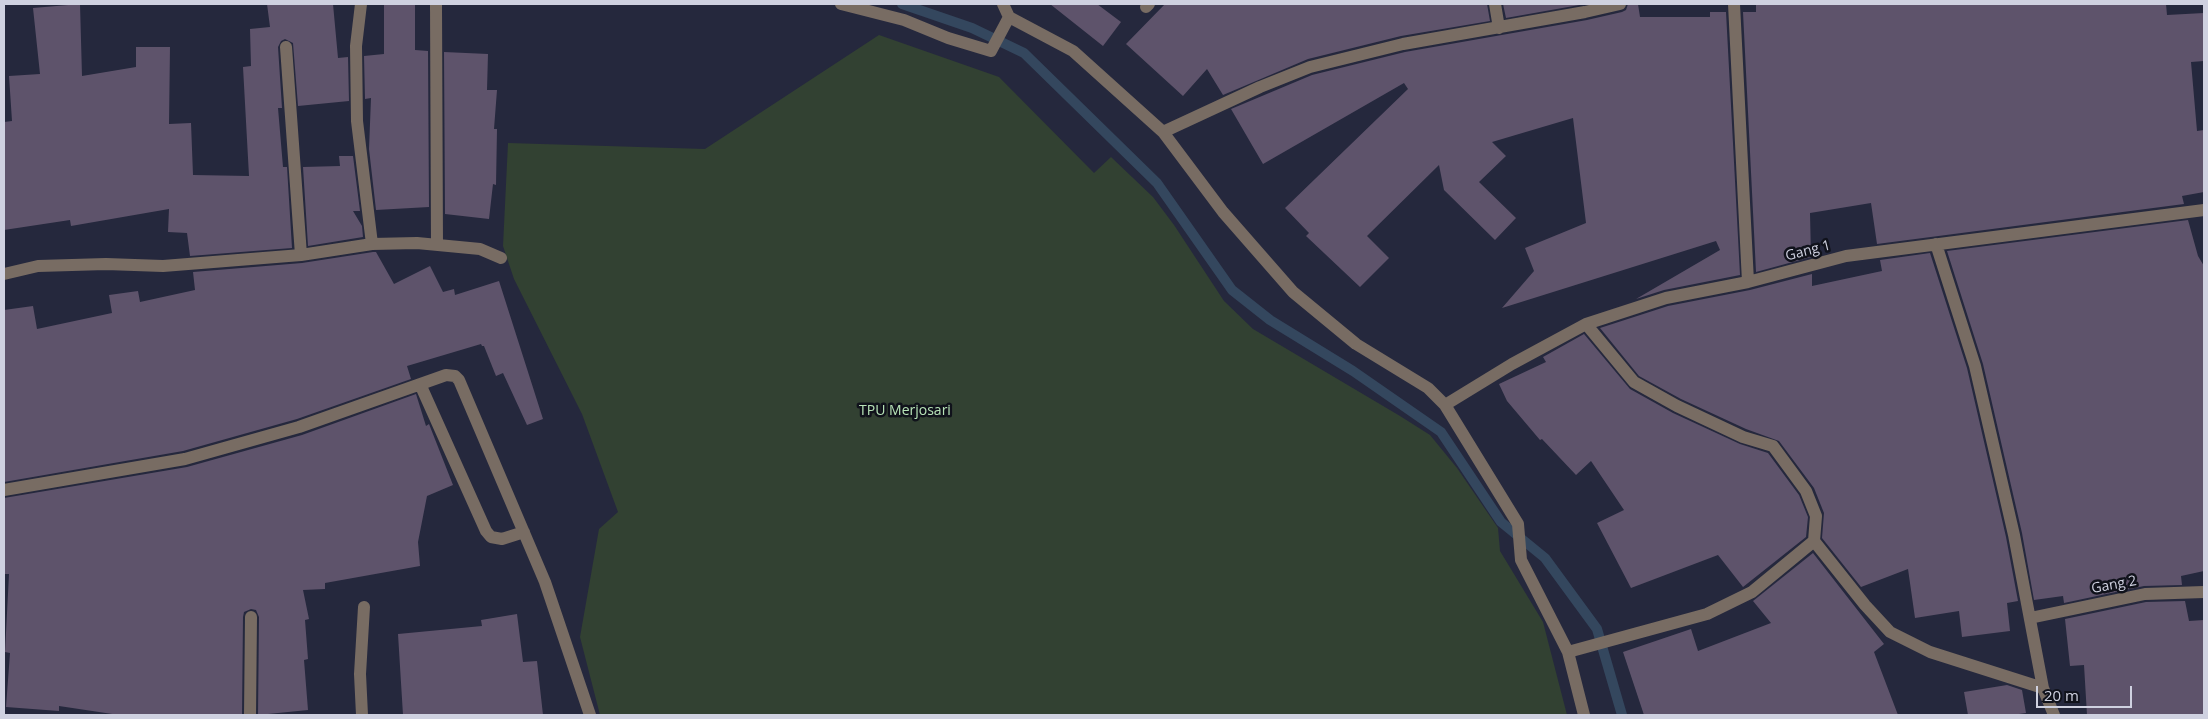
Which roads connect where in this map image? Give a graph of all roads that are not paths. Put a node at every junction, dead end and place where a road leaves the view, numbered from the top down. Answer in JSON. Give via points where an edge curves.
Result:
{"nodes":[{"id":1,"x":361,"y":4,"type":"edge"},
{"id":2,"x":436,"y":4,"type":"edge"},
{"id":3,"x":841,"y":4,"type":"edge"},
{"id":4,"x":1004,"y":4,"type":"edge"},
{"id":5,"x":1496,"y":4,"type":"edge"},
{"id":6,"x":1620,"y":4,"type":"edge"},
{"id":7,"x":1734,"y":4,"type":"edge"},
{"id":8,"x":1006,"y":21,"type":"junction"},
{"id":9,"x":1499,"y":28,"type":"junction"},
{"id":10,"x":286,"y":47,"type":"dead end"},
{"id":11,"x":1163,"y":132,"type":"junction"},
{"id":12,"x":2204,"y":210,"type":"edge"},
{"id":13,"x":372,"y":244,"type":"junction"},
{"id":14,"x":1936,"y":244,"type":"junction"},
{"id":15,"x":437,"y":245,"type":"junction"},
{"id":16,"x":300,"y":255,"type":"junction"},
{"id":17,"x":501,"y":258,"type":"dead end"},
{"id":18,"x":4,"y":274,"type":"edge"},
{"id":19,"x":1748,"y":282,"type":"junction"},
{"id":20,"x":1586,"y":324,"type":"junction"},
{"id":21,"x":420,"y":384,"type":"junction"},
{"id":22,"x":1445,"y":405,"type":"junction"},
{"id":23,"x":4,"y":490,"type":"edge"},
{"id":24,"x":524,"y":532,"type":"junction"},
{"id":25,"x":1814,"y":541,"type":"junction"},
{"id":26,"x":2204,"y":592,"type":"edge"},
{"id":27,"x":364,"y":607,"type":"dead end"},
{"id":28,"x":251,"y":617,"type":"dead end"},
{"id":29,"x":2030,"y":618,"type":"junction"},
{"id":30,"x":1568,"y":652,"type":"junction"},
{"id":31,"x":2043,"y":688,"type":"junction"},
{"id":32,"x":250,"y":715,"type":"edge"},
{"id":33,"x":362,"y":715,"type":"edge"},
{"id":34,"x":590,"y":715,"type":"edge"},
{"id":35,"x":1584,"y":715,"type":"edge"},
{"id":36,"x":2054,"y":715,"type":"edge"}],
"edges":[{"from":1,"to":13,"type":"street","via":[[356,46],[357,121]]},
{"from":2,"to":15,"type":"street"},
{"from":3,"to":8,"type":"street","via":[[904,20],[991,51]]},
{"from":4,"to":8,"type":"street"},
{"from":5,"to":9,"type":"street"},
{"from":6,"to":9,"type":"street"},
{"from":7,"to":19,"type":"street"},
{"from":8,"to":11,"type":"street","via":[[1073,51]]},
{"from":9,"to":11,"type":"street","via":[[1403,44],[1310,67]]},
{"from":10,"to":16,"type":"street"},
{"from":11,"to":22,"type":"street","via":[[1223,212],[1294,292],[1356,344],[1428,388]]},
{"from":12,"to":14,"type":"street","name":"Gang 1"},
{"from":13,"to":15,"type":"street"},
{"from":13,"to":16,"type":"street"},
{"from":14,"to":19,"type":"street","name":"Gang 1","via":[[1846,256]]},
{"from":14,"to":29,"type":"street","via":[[1975,366]]},
{"from":15,"to":17,"type":"street","via":[[480,249]]},
{"from":16,"to":18,"type":"street","via":[[162,266],[38,266]]},
{"from":19,"to":20,"type":"street","name":"Gang 1","via":[[1666,298]]},
{"from":20,"to":22,"type":"street","name":"Gang 1"},
{"from":20,"to":25,"type":"street","via":[[1634,382],[1743,437],[1773,446],[1806,491],[1816,516]]},
{"from":21,"to":23,"type":"street","via":[[299,427],[186,459]]},
{"from":21,"to":24,"type":"street","via":[[486,531],[491,537],[502,538]]},
{"from":21,"to":24,"type":"street","via":[[446,375],[459,380]]},
{"from":22,"to":30,"type":"street","via":[[1518,524],[1520,560]]},
{"from":24,"to":34,"type":"street","via":[[545,582]]},
{"from":25,"to":30,"type":"street","via":[[1752,592],[1707,614]]},
{"from":25,"to":31,"type":"street","via":[[1890,632],[1930,652]]},
{"from":26,"to":29,"type":"street","name":"Gang 2","via":[[2145,594]]},
{"from":27,"to":33,"type":"street","via":[[360,674]]},
{"from":28,"to":32,"type":"street"},
{"from":29,"to":31,"type":"street"},
{"from":30,"to":35,"type":"street"},
{"from":31,"to":36,"type":"street"}]}
